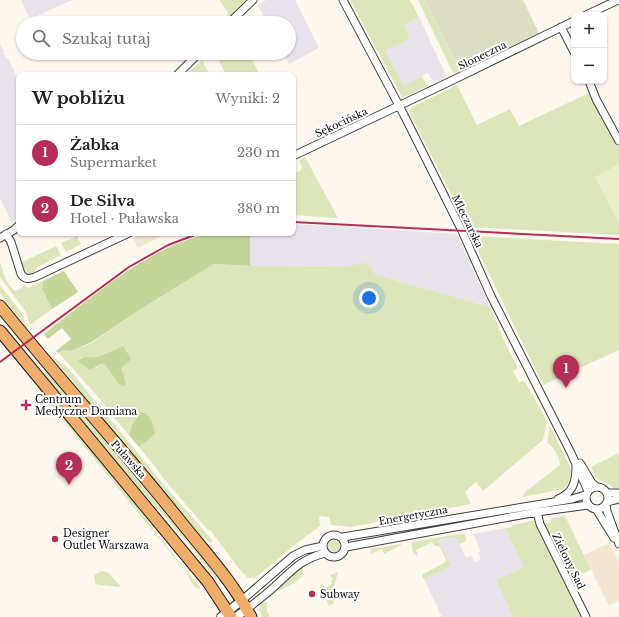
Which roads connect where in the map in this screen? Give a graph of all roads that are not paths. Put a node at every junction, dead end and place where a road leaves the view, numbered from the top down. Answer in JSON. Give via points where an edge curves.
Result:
{"nodes":[{"id":1,"x":253,"y":0,"type":"edge"},
{"id":2,"x":343,"y":0,"type":"edge"},
{"id":3,"x":618,"y":0,"type":"edge"},
{"id":4,"x":592,"y":12,"type":"edge"},
{"id":5,"x":236,"y":16,"type":"edge"},
{"id":6,"x":571,"y":22,"type":"edge"},
{"id":7,"x":561,"y":27,"type":"junction"},
{"id":8,"x":572,"y":48,"type":"edge"},
{"id":9,"x":192,"y":60,"type":"edge"},
{"id":10,"x":180,"y":72,"type":"edge"},
{"id":11,"x":590,"y":84,"type":"edge"},
{"id":12,"x":398,"y":106,"type":"junction"},
{"id":13,"x":619,"y":141,"type":"edge"},
{"id":14,"x":296,"y":155,"type":"edge"},
{"id":15,"x":16,"y":228,"type":"edge"},
{"id":16,"x":3,"y":236,"type":"edge"},
{"id":17,"x":122,"y":236,"type":"edge"},
{"id":18,"x":0,"y":306,"type":"edge"},
{"id":19,"x":0,"y":331,"type":"edge"},
{"id":20,"x":571,"y":453,"type":"junction"},
{"id":21,"x":576,"y":465,"type":"junction"},
{"id":22,"x":597,"y":487,"type":"junction"},
{"id":23,"x":587,"y":493,"type":"junction"},
{"id":24,"x":607,"y":493,"type":"junction"},
{"id":25,"x":619,"y":493,"type":"edge"},
{"id":26,"x":619,"y":499,"type":"edge"},
{"id":27,"x":607,"y":503,"type":"junction"},
{"id":28,"x":544,"y":504,"type":"junction"},
{"id":29,"x":588,"y":505,"type":"junction"},
{"id":30,"x":570,"y":507,"type":"junction"},
{"id":31,"x":596,"y":509,"type":"junction"},
{"id":32,"x":537,"y":512,"type":"junction"},
{"id":33,"x":487,"y":513,"type":"junction"},
{"id":34,"x":602,"y":520,"type":"junction"},
{"id":35,"x":488,"y":521,"type":"junction"},
{"id":36,"x":343,"y":538,"type":"junction"},
{"id":37,"x":619,"y":544,"type":"edge"},
{"id":38,"x":323,"y":546,"type":"junction"},
{"id":39,"x":346,"y":547,"type":"junction"},
{"id":40,"x":326,"y":553,"type":"junction"},
{"id":41,"x":246,"y":609,"type":"edge"},
{"id":42,"x":229,"y":616,"type":"edge"},
{"id":43,"x":586,"y":617,"type":"edge"}],
"edges":[{"from":1,"to":5,"type":"street"},
{"from":2,"to":12,"type":"street","name":"Mleczarska"},
{"from":3,"to":4,"type":"street"},
{"from":6,"to":7,"type":"street","name":"Słoneczna"},
{"from":7,"to":8,"type":"street"},
{"from":7,"to":12,"type":"street","name":"Słoneczna"},
{"from":9,"to":10,"type":"street"},
{"from":11,"to":13,"type":"street"},
{"from":12,"to":14,"type":"street","name":"Sękocińska"},
{"from":12,"to":20,"type":"street","name":"Mleczarska"},
{"from":15,"to":16,"type":"street"},
{"from":16,"to":17,"type":"street","via":[[11,242],[22,276],[28,279]]},
{"from":18,"to":41,"type":"main road","name":"Puławska","via":[[157,492],[226,579]]},
{"from":19,"to":42,"type":"main road","name":"Puławska","via":[[204,577]]},
{"from":20,"to":21,"type":"street","name":"Mleczarska"},
{"from":20,"to":22,"type":"street","name":"Mleczarska","via":[[576,456]]},
{"from":21,"to":23,"type":"street","name":"Mleczarska"},
{"from":21,"to":28,"type":"street","via":[[576,478],[571,490],[564,496]]},
{"from":22,"to":23,"type":"street"},
{"from":22,"to":24,"type":"street"},
{"from":23,"to":28,"type":"street","name":"Energetyczna","via":[[573,499]]},
{"from":23,"to":29,"type":"street","via":[[585,500]]},
{"from":24,"to":25,"type":"street"},
{"from":24,"to":27,"type":"street"},
{"from":26,"to":27,"type":"street"},
{"from":27,"to":31,"type":"street"},
{"from":27,"to":37,"type":"street","via":[[607,511]]},
{"from":28,"to":33,"type":"street","name":"Energetyczna"},
{"from":29,"to":30,"type":"street","name":"Energetyczna"},
{"from":29,"to":31,"type":"street"},
{"from":30,"to":32,"type":"street","name":"Energetyczna"},
{"from":30,"to":34,"type":"street","via":[[588,510]]},
{"from":31,"to":34,"type":"street"},
{"from":32,"to":35,"type":"street","name":"Energetyczna"},
{"from":32,"to":43,"type":"street","name":"Zielony Sad","via":[[540,524]]},
{"from":33,"to":35,"type":"street"},
{"from":33,"to":36,"type":"street","name":"Energetyczna"},
{"from":34,"to":37,"type":"street"},
{"from":35,"to":39,"type":"street","name":"Energetyczna"},
{"from":36,"to":38,"type":"street","via":[[336,534],[329,536]]},
{"from":36,"to":39,"type":"street"},
{"from":38,"to":40,"type":"street"},
{"from":38,"to":41,"type":"street","via":[[293,556]]},
{"from":39,"to":40,"type":"street","via":[[343,553],[336,557]]},
{"from":40,"to":41,"type":"street","via":[[298,564]]},
{"from":41,"to":42,"type":"street"}]}
